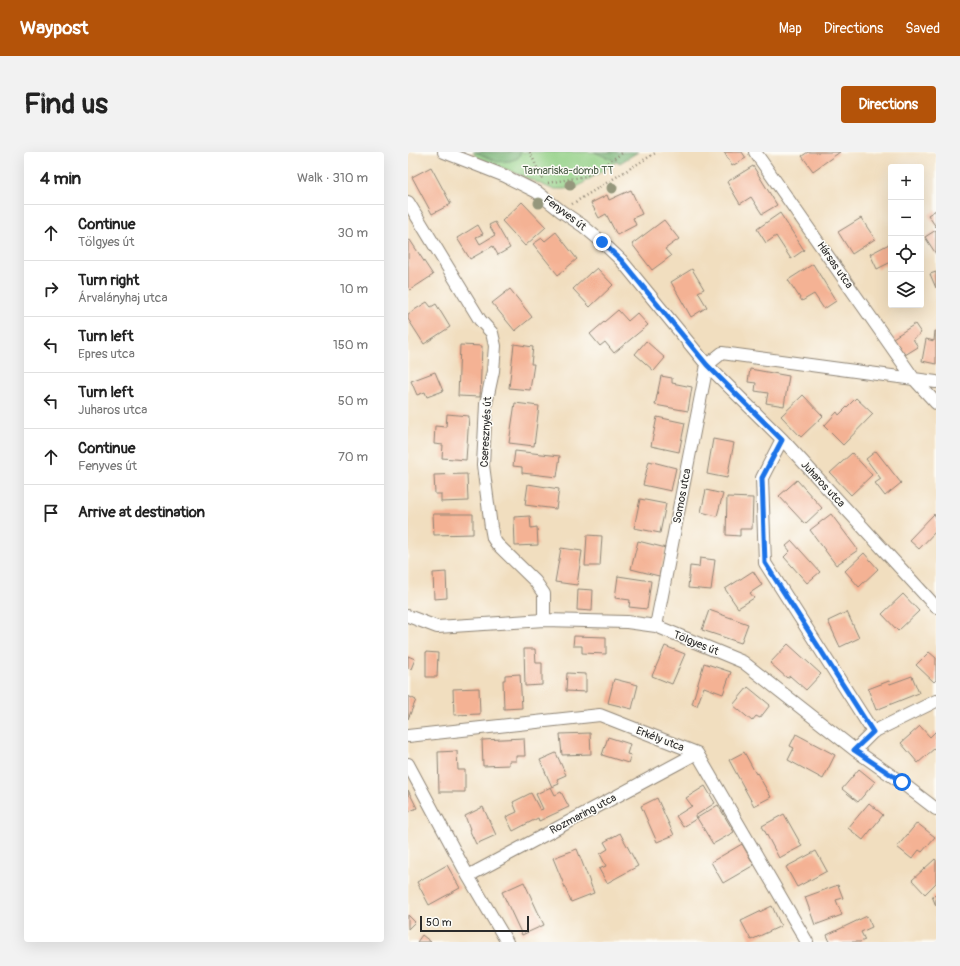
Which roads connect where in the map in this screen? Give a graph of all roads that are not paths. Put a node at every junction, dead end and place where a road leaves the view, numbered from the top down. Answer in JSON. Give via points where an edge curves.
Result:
{"nodes":[{"id":1,"x":444,"y":152,"type":"edge"},
{"id":2,"x":755,"y":152,"type":"edge"},
{"id":3,"x":408,"y":202,"type":"edge"},
{"id":4,"x":707,"y":365,"type":"junction"},
{"id":5,"x":914,"y":379,"type":"junction"},
{"id":6,"x":936,"y":382,"type":"edge"},
{"id":7,"x":936,"y":403,"type":"edge"},
{"id":8,"x":782,"y":440,"type":"junction"},
{"id":9,"x":936,"y":607,"type":"edge"},
{"id":10,"x":408,"y":616,"type":"edge"},
{"id":11,"x":544,"y":620,"type":"junction"},
{"id":12,"x":656,"y":626,"type":"junction"},
{"id":13,"x":936,"y":701,"type":"edge"},
{"id":14,"x":873,"y":732,"type":"junction"},
{"id":15,"x":408,"y":736,"type":"edge"},
{"id":16,"x":854,"y":750,"type":"junction"},
{"id":17,"x":697,"y":753,"type":"junction"},
{"id":18,"x":408,"y":764,"type":"edge"},
{"id":19,"x":936,"y":809,"type":"edge"},
{"id":20,"x":468,"y":876,"type":"junction"},
{"id":21,"x":507,"y":942,"type":"edge"},
{"id":22,"x":807,"y":942,"type":"edge"}],
"edges":[{"from":1,"to":4,"type":"street","name":"Fenyves út","via":[[505,176],[537,192],[598,238],[621,260]]},
{"from":2,"to":5,"type":"street","name":"Hársas utca"},
{"from":3,"to":11,"type":"street","name":"Cseresznyés út","via":[[480,320],[494,338],[493,371],[486,404],[483,465],[491,527],[497,544],[535,581],[544,594]]},
{"from":4,"to":5,"type":"street","via":[[722,352]]},
{"from":4,"to":8,"type":"street","name":"Juharos utca"},
{"from":4,"to":12,"type":"street","name":"Somos utca"},
{"from":5,"to":6,"type":"street"},
{"from":5,"to":7,"type":"street","name":"Hársas utca"},
{"from":8,"to":9,"type":"street","name":"Juharos utca"},
{"from":8,"to":14,"type":"street","via":[[762,478],[765,563]]},
{"from":10,"to":11,"type":"street","name":"Tölgyes út","via":[[436,627]]},
{"from":11,"to":12,"type":"street","name":"Tölgyes út","via":[[627,622]]},
{"from":12,"to":16,"type":"street","name":"Tölgyes út","via":[[742,662]]},
{"from":13,"to":14,"type":"street"},
{"from":14,"to":16,"type":"street"},
{"from":15,"to":17,"type":"street","name":"Erkély utca","via":[[600,715]]},
{"from":16,"to":19,"type":"street","name":"Tölgyes út","via":[[902,782]]},
{"from":17,"to":20,"type":"street","name":"Rozmaring utca"},
{"from":17,"to":22,"type":"street","name":"Erkély utca"},
{"from":18,"to":20,"type":"street"},
{"from":20,"to":21,"type":"street"}]}
